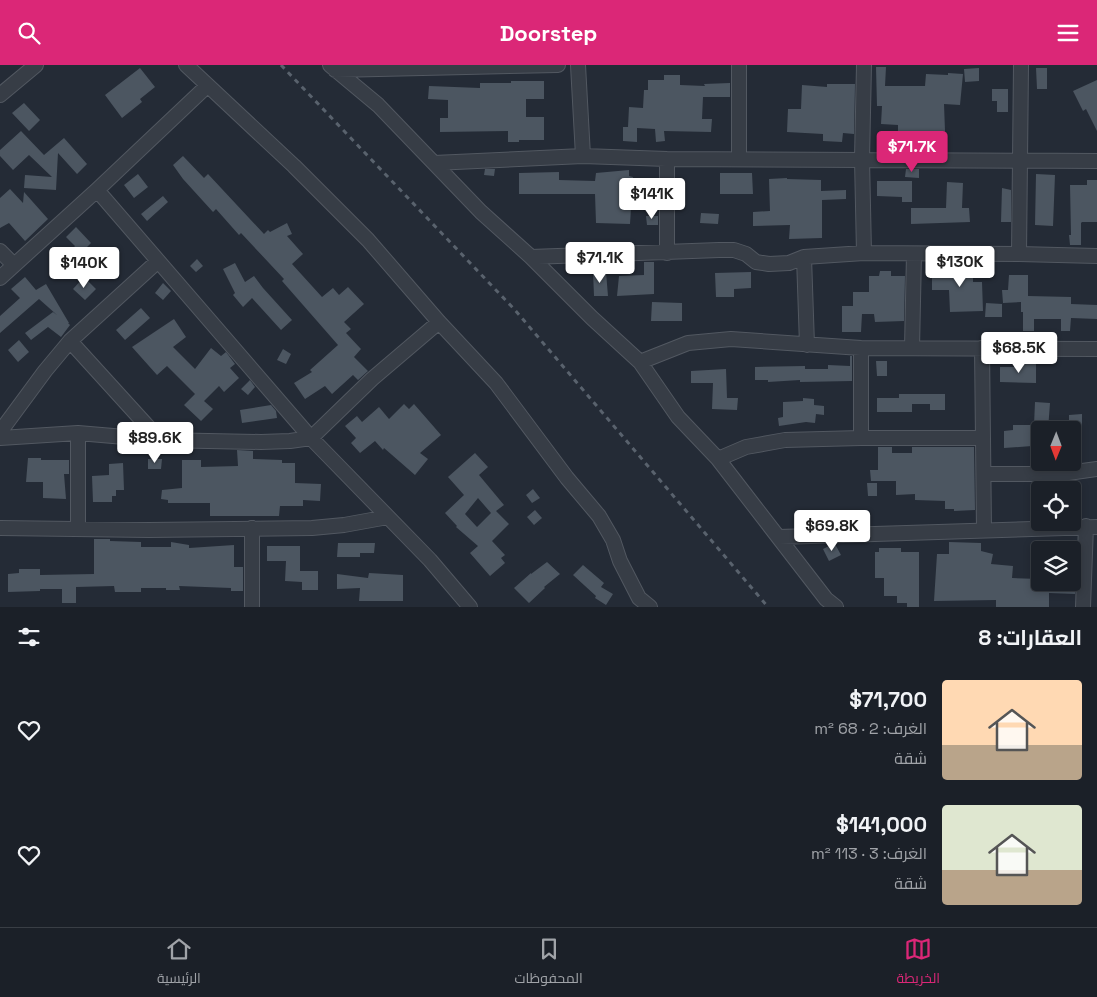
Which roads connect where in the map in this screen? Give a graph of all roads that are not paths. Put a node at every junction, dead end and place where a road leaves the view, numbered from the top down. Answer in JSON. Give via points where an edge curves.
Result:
{"nodes":[{"id":1,"x":36,"y":65,"type":"edge"},
{"id":2,"x":186,"y":65,"type":"edge"},
{"id":3,"x":558,"y":65,"type":"edge"},
{"id":4,"x":578,"y":65,"type":"edge"},
{"id":5,"x":739,"y":65,"type":"edge"},
{"id":6,"x":864,"y":65,"type":"edge"},
{"id":7,"x":1021,"y":65,"type":"edge"},
{"id":8,"x":445,"y":66,"type":"edge"},
{"id":9,"x":332,"y":67,"type":"edge"},
{"id":10,"x":207,"y":86,"type":"junction"},
{"id":11,"x":0,"y":95,"type":"edge"},
{"id":12,"x":582,"y":156,"type":"junction"},
{"id":13,"x":667,"y":159,"type":"junction"},
{"id":14,"x":739,"y":159,"type":"junction"},
{"id":15,"x":862,"y":159,"type":"junction"},
{"id":16,"x":1020,"y":160,"type":"junction"},
{"id":17,"x":1097,"y":161,"type":"edge"},
{"id":18,"x":434,"y":163,"type":"junction"},
{"id":19,"x":97,"y":190,"type":"junction"},
{"id":20,"x":0,"y":251,"type":"edge"},
{"id":21,"x":666,"y":253,"type":"junction"},
{"id":22,"x":864,"y":253,"type":"junction"},
{"id":23,"x":914,"y":254,"type":"junction"},
{"id":24,"x":1019,"y":254,"type":"junction"},
{"id":25,"x":1097,"y":256,"type":"edge"},
{"id":26,"x":531,"y":257,"type":"junction"},
{"id":27,"x":804,"y":257,"type":"junction"},
{"id":28,"x":158,"y":261,"type":"junction"},
{"id":29,"x":14,"y":265,"type":"junction"},
{"id":30,"x":0,"y":278,"type":"edge"},
{"id":31,"x":439,"y":322,"type":"junction"},
{"id":32,"x":70,"y":341,"type":"junction"},
{"id":33,"x":807,"y":345,"type":"junction"},
{"id":34,"x":861,"y":348,"type":"junction"},
{"id":35,"x":912,"y":348,"type":"junction"},
{"id":36,"x":982,"y":348,"type":"junction"},
{"id":37,"x":1097,"y":349,"type":"edge"},
{"id":38,"x":640,"y":362,"type":"junction"},
{"id":39,"x":0,"y":431,"type":"edge"},
{"id":40,"x":78,"y":433,"type":"junction"},
{"id":41,"x":0,"y":438,"type":"edge"},
{"id":42,"x":311,"y":438,"type":"junction"},
{"id":43,"x":861,"y":438,"type":"junction"},
{"id":44,"x":983,"y":438,"type":"junction"},
{"id":45,"x":160,"y":440,"type":"junction"},
{"id":46,"x":718,"y":459,"type":"junction"},
{"id":47,"x":1097,"y":469,"type":"edge"},
{"id":48,"x":984,"y":475,"type":"junction"},
{"id":49,"x":388,"y":517,"type":"junction"},
{"id":50,"x":1091,"y":527,"type":"edge"},
{"id":51,"x":0,"y":528,"type":"edge"},
{"id":52,"x":78,"y":529,"type":"junction"},
{"id":53,"x":252,"y":529,"type":"junction"},
{"id":54,"x":984,"y":530,"type":"junction"},
{"id":55,"x":779,"y":537,"type":"junction"},
{"id":56,"x":639,"y":604,"type":"edge"},
{"id":57,"x":252,"y":607,"type":"edge"},
{"id":58,"x":470,"y":607,"type":"edge"},
{"id":59,"x":836,"y":607,"type":"edge"},
{"id":60,"x":1083,"y":607,"type":"edge"}],
"edges":[{"from":1,"to":11,"type":"street"},
{"from":2,"to":10,"type":"street"},
{"from":3,"to":8,"type":"street"},
{"from":4,"to":12,"type":"street"},
{"from":5,"to":14,"type":"street"},
{"from":6,"to":15,"type":"street"},
{"from":7,"to":16,"type":"street"},
{"from":8,"to":9,"type":"street"},
{"from":9,"to":18,"type":"street","via":[[378,105]]},
{"from":10,"to":19,"type":"street"},
{"from":10,"to":31,"type":"street","via":[[368,240]]},
{"from":12,"to":13,"type":"street"},
{"from":12,"to":18,"type":"street"},
{"from":13,"to":14,"type":"street"},
{"from":13,"to":21,"type":"street"},
{"from":14,"to":15,"type":"street"},
{"from":15,"to":16,"type":"street"},
{"from":15,"to":22,"type":"street"},
{"from":16,"to":17,"type":"street"},
{"from":16,"to":24,"type":"street"},
{"from":18,"to":26,"type":"street"},
{"from":19,"to":28,"type":"street"},
{"from":19,"to":29,"type":"street"},
{"from":20,"to":29,"type":"street"},
{"from":21,"to":26,"type":"street"},
{"from":21,"to":27,"type":"street","via":[[734,250],[756,262],[769,264],[789,263]]},
{"from":22,"to":23,"type":"street"},
{"from":22,"to":27,"type":"street"},
{"from":23,"to":24,"type":"street"},
{"from":23,"to":35,"type":"street"},
{"from":24,"to":25,"type":"street"},
{"from":26,"to":38,"type":"street"},
{"from":27,"to":33,"type":"street"},
{"from":28,"to":32,"type":"street"},
{"from":28,"to":42,"type":"street"},
{"from":29,"to":30,"type":"street"},
{"from":31,"to":42,"type":"street","via":[[372,379]]},
{"from":31,"to":56,"type":"street","via":[[496,383],[599,515]]},
{"from":32,"to":39,"type":"street"},
{"from":32,"to":45,"type":"street"},
{"from":33,"to":34,"type":"street"},
{"from":33,"to":38,"type":"street","via":[[731,339],[688,343]]},
{"from":34,"to":35,"type":"street"},
{"from":34,"to":43,"type":"street"},
{"from":35,"to":36,"type":"street"},
{"from":36,"to":37,"type":"street"},
{"from":36,"to":44,"type":"street"},
{"from":38,"to":46,"type":"street","via":[[678,417]]},
{"from":40,"to":41,"type":"street"},
{"from":40,"to":45,"type":"street"},
{"from":40,"to":52,"type":"street"},
{"from":42,"to":45,"type":"street","via":[[261,442]]},
{"from":42,"to":49,"type":"street"},
{"from":43,"to":44,"type":"street"},
{"from":43,"to":46,"type":"street","via":[[785,440],[746,447]]},
{"from":44,"to":48,"type":"street"},
{"from":46,"to":55,"type":"street"},
{"from":47,"to":48,"type":"street","via":[[1061,474]]},
{"from":48,"to":54,"type":"street"},
{"from":49,"to":53,"type":"street","via":[[344,525]]},
{"from":49,"to":58,"type":"street","via":[[430,559]]},
{"from":50,"to":54,"type":"street"},
{"from":50,"to":60,"type":"street"},
{"from":51,"to":52,"type":"street"},
{"from":52,"to":53,"type":"street"},
{"from":53,"to":57,"type":"street"},
{"from":54,"to":55,"type":"street"},
{"from":55,"to":59,"type":"street","via":[[826,599]]}]}
